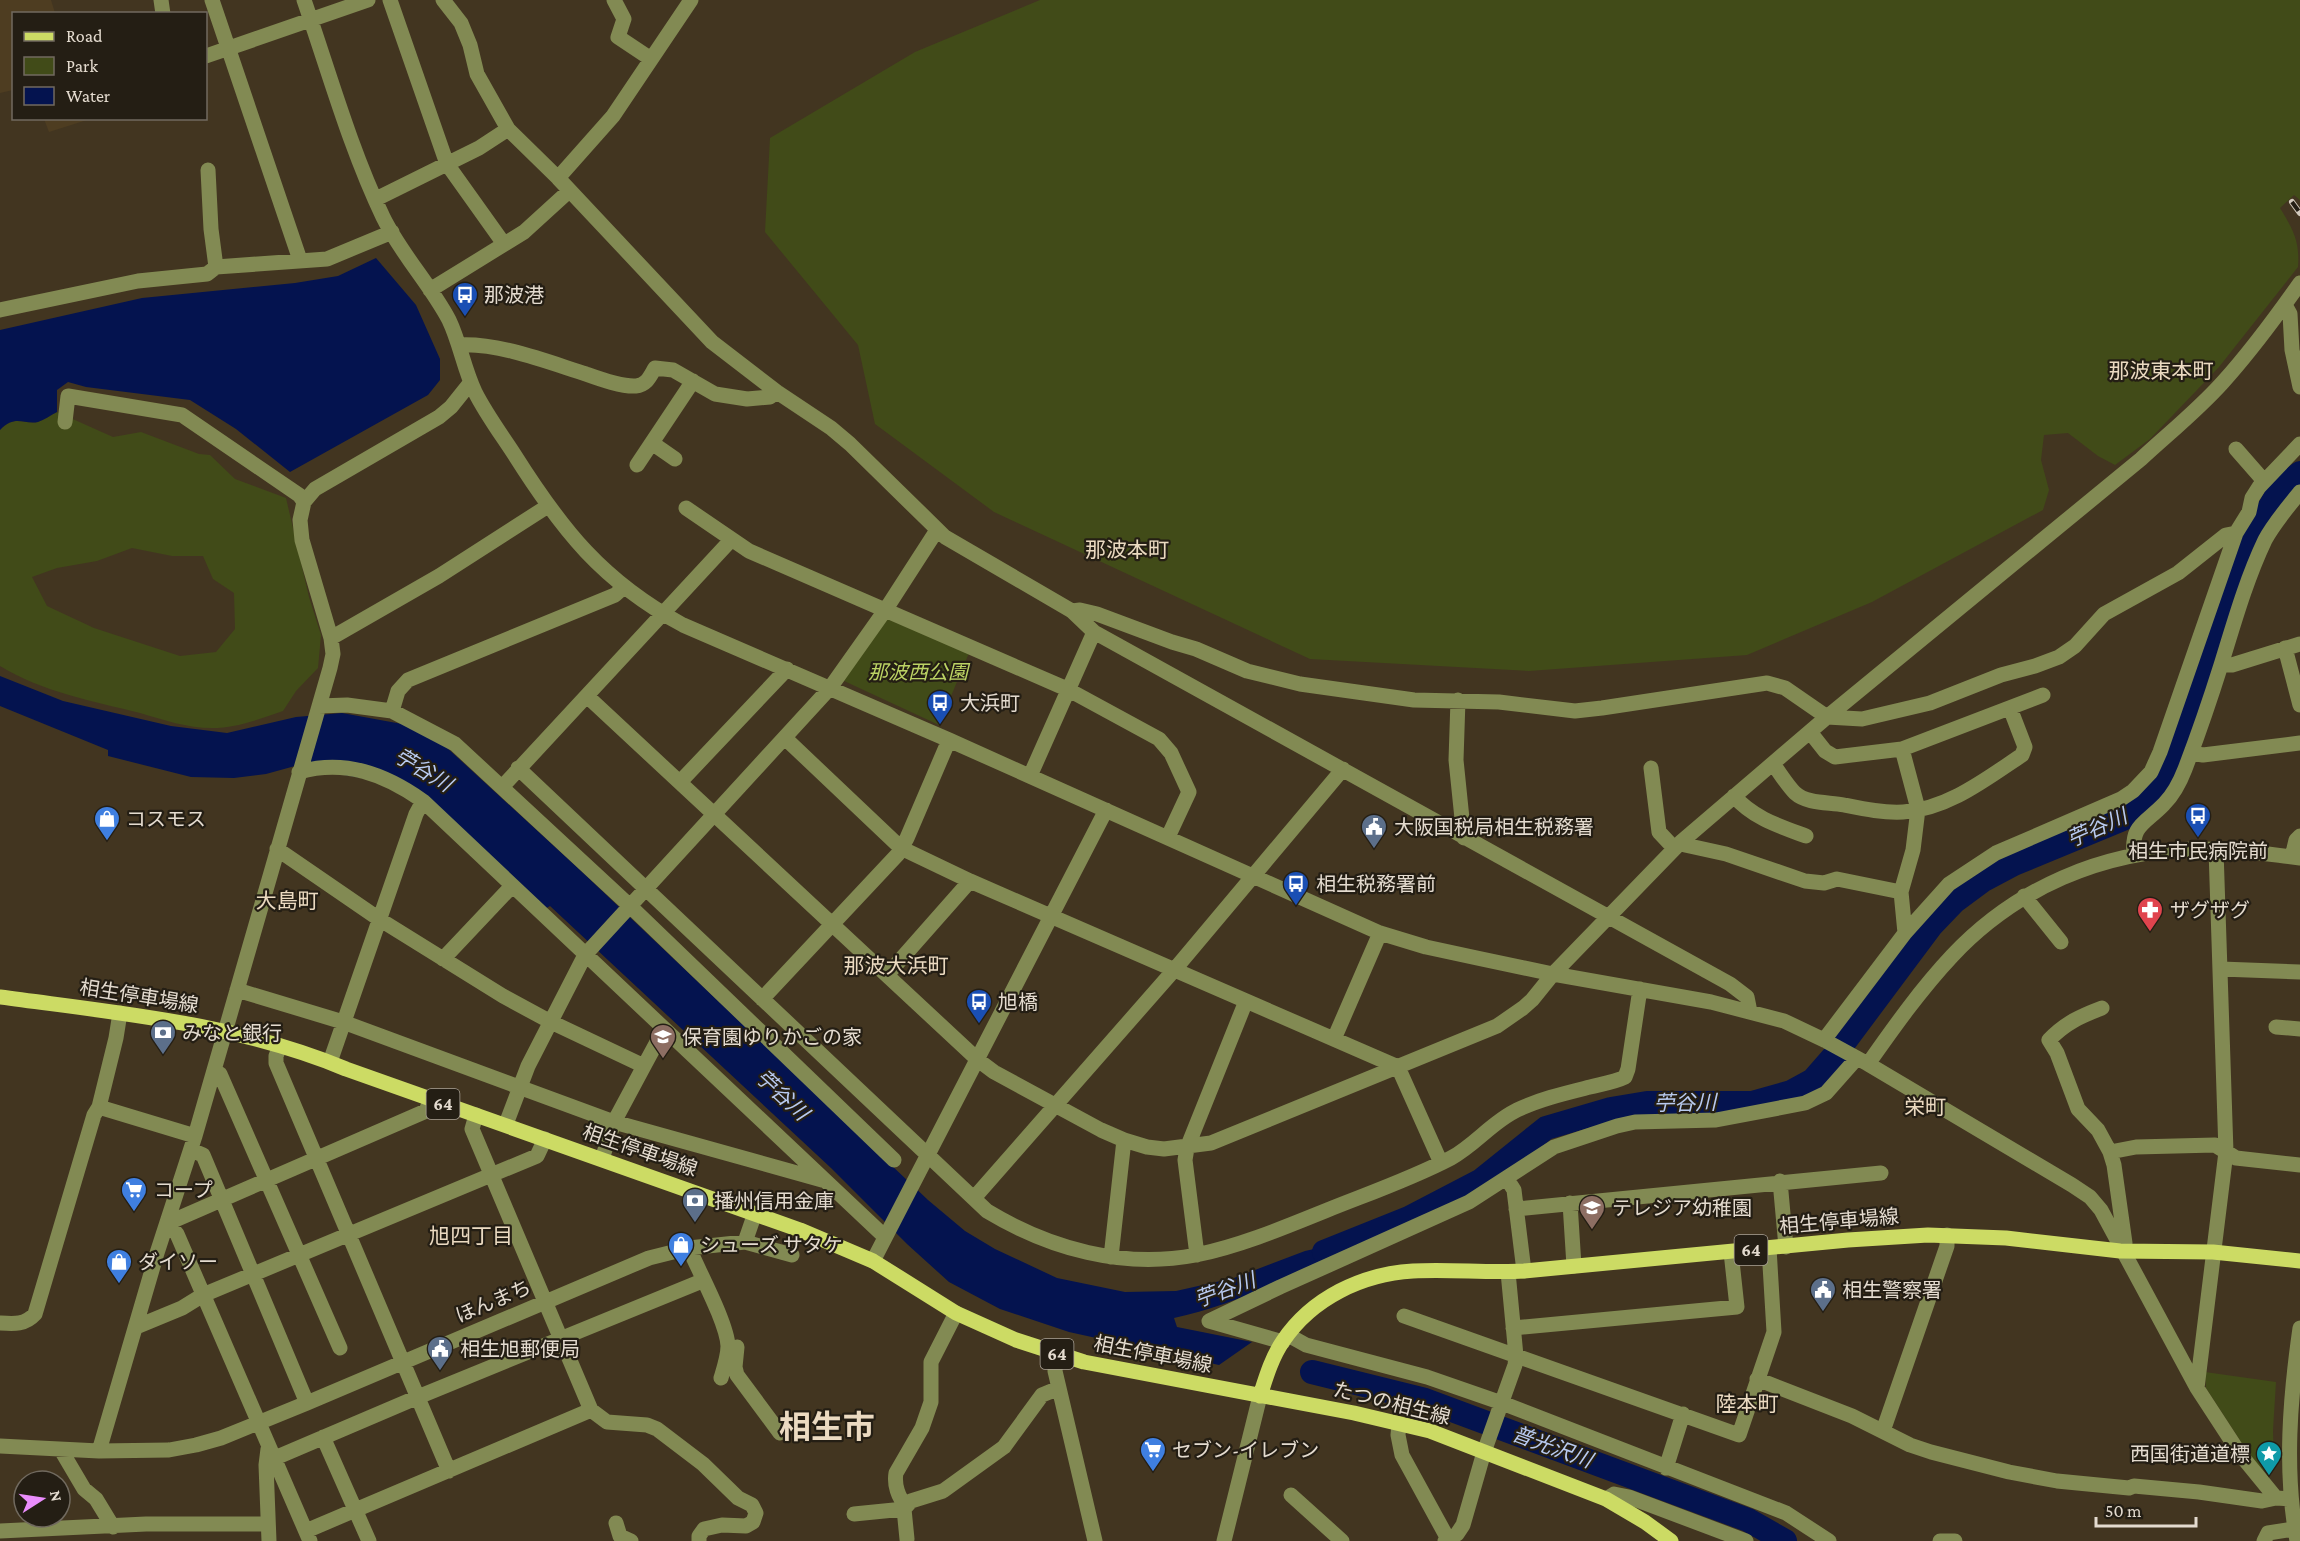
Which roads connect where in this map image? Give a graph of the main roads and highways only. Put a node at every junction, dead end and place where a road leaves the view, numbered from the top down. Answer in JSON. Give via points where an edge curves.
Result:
{"nodes":[{"id":1,"x":0,"y":997,"type":"edge"},
{"id":2,"x":2300,"y":1261,"type":"edge"},
{"id":3,"x":1260,"y":1396,"type":"junction"},
{"id":4,"x":1671,"y":1541,"type":"edge"}],
"edges":[{"from":1,"to":3,"type":"main road","name":"相生停車場線","number":"64","via":[[225,1031],[280,1046],[755,1213],[873,1261],[993,1331],[1057,1354]]},
{"from":2,"to":3,"type":"main road","name":"相生停車場線","number":"64","via":[[1947,1235],[1895,1236],[1524,1271],[1386,1274],[1338,1291],[1314,1307],[1285,1338]]},
{"from":3,"to":4,"type":"main road","name":"たつの相生線","via":[[1400,1424],[1486,1448],[1605,1499]]}]}
